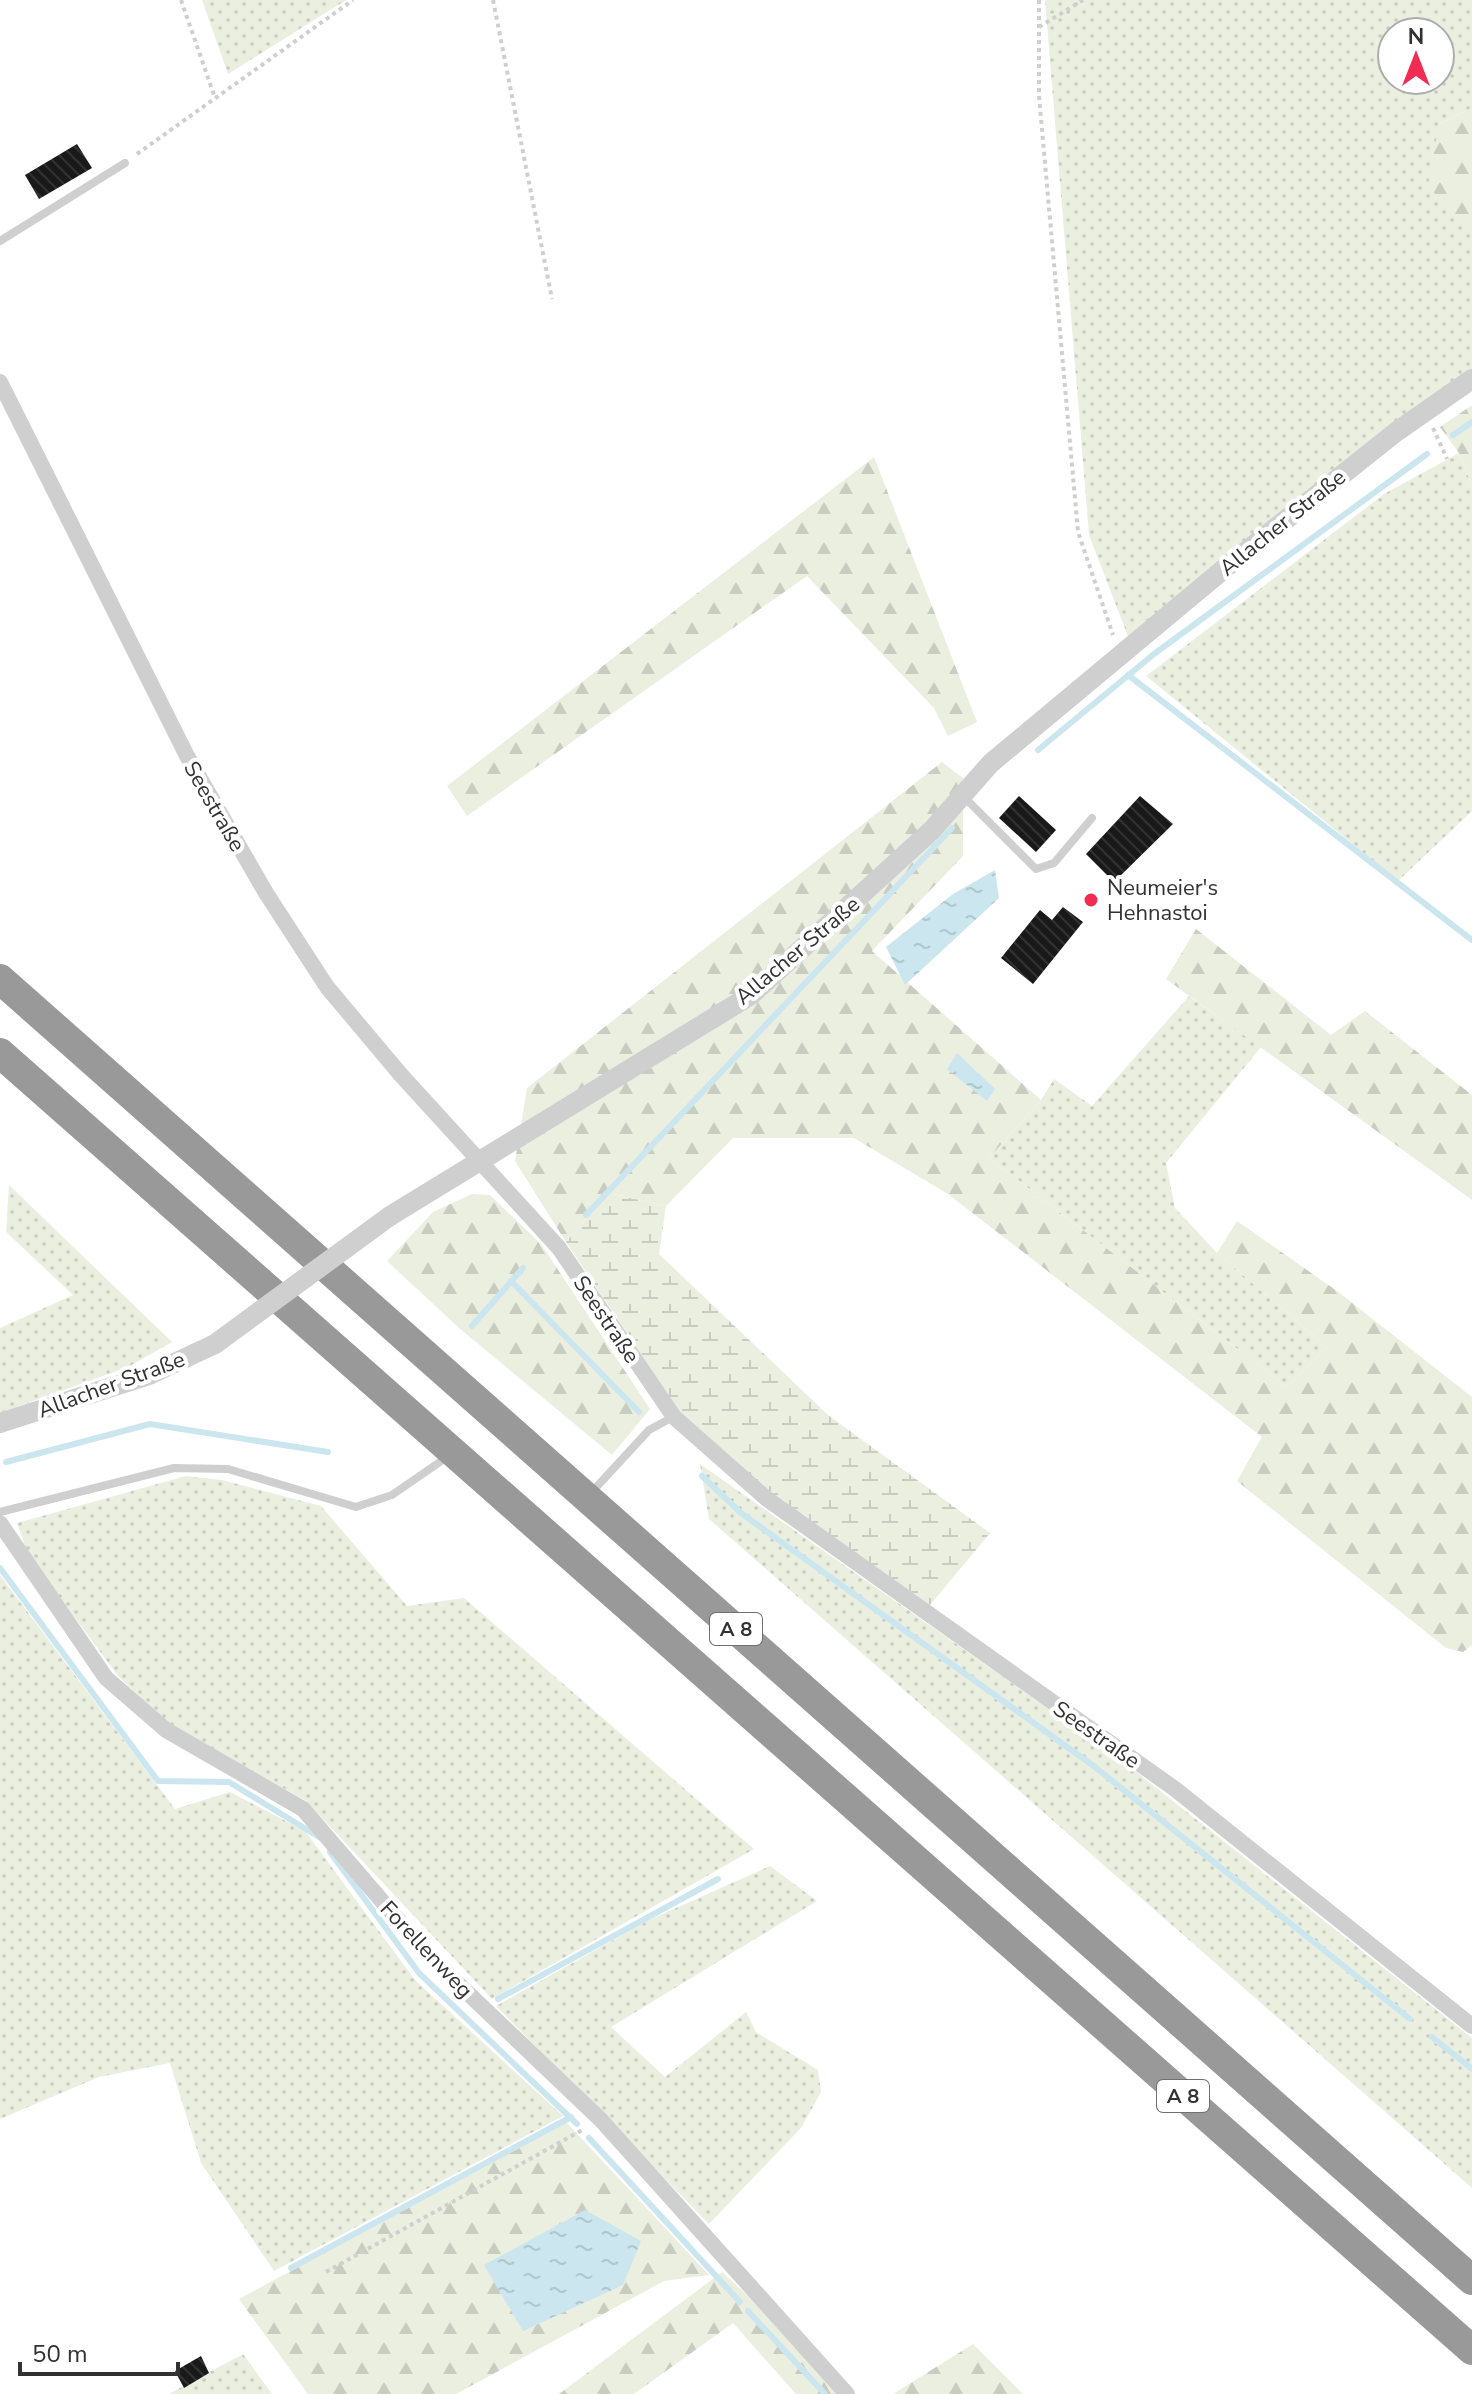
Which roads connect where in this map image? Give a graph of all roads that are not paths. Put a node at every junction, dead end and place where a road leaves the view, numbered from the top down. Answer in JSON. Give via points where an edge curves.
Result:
{"nodes":[{"id":1,"x":125,"y":163,"type":"road end"},
{"id":2,"x":0,"y":241,"type":"edge"},
{"id":3,"x":1472,"y":379,"type":"edge"},
{"id":4,"x":0,"y":382,"type":"edge"},
{"id":5,"x":963,"y":796,"type":"junction"},
{"id":6,"x":1092,"y":818,"type":"dead end"},
{"id":7,"x":0,"y":979,"type":"edge"},
{"id":8,"x":0,"y":1053,"type":"edge"},
{"id":9,"x":479,"y":1159,"type":"junction"},
{"id":10,"x":674,"y":1417,"type":"junction"},
{"id":11,"x":0,"y":1423,"type":"edge"},
{"id":12,"x":453,"y":1453,"type":"junction"},
{"id":13,"x":587,"y":1497,"type":"junction"},
{"id":14,"x":0,"y":1512,"type":"edge"},
{"id":15,"x":0,"y":1523,"type":"edge"},
{"id":16,"x":1472,"y":2026,"type":"edge"},
{"id":17,"x":1472,"y":2280,"type":"edge"},
{"id":18,"x":1472,"y":2350,"type":"edge"},
{"id":19,"x":847,"y":2394,"type":"edge"}],
"edges":[{"from":1,"to":2,"type":"lane"},
{"from":3,"to":5,"type":"street","name":"Allacher Straße","via":[[1237,558],[991,763]]},
{"from":4,"to":9,"type":"street","name":"Seestraße","via":[[187,756],[266,893],[327,987]]},
{"from":5,"to":6,"type":"lane","via":[[1036,869],[1054,863]]},
{"from":5,"to":9,"type":"street","name":"Allacher Straße","via":[[751,995]]},
{"from":7,"to":13,"type":"highway","number":"A 8"},
{"from":8,"to":12,"type":"highway","number":"A 8"},
{"from":9,"to":10,"type":"street","name":"Seestraße","via":[[559,1248]]},
{"from":9,"to":11,"type":"street","name":"Allacher Straße","bridge":true,"via":[[390,1216],[215,1344],[149,1375]]},
{"from":10,"to":13,"type":"lane","via":[[649,1430]]},
{"from":10,"to":16,"type":"street","name":"Seestraße","via":[[767,1499],[1175,1789]]},
{"from":12,"to":14,"type":"lane","via":[[392,1495],[356,1507],[228,1469],[174,1468]]},
{"from":12,"to":18,"type":"highway","number":"A 8"},
{"from":13,"to":17,"type":"highway","number":"A 8"},
{"from":15,"to":19,"type":"street","name":"Forellenweg","via":[[106,1678],[166,1730],[303,1809],[430,1957],[601,2120]]}]}
